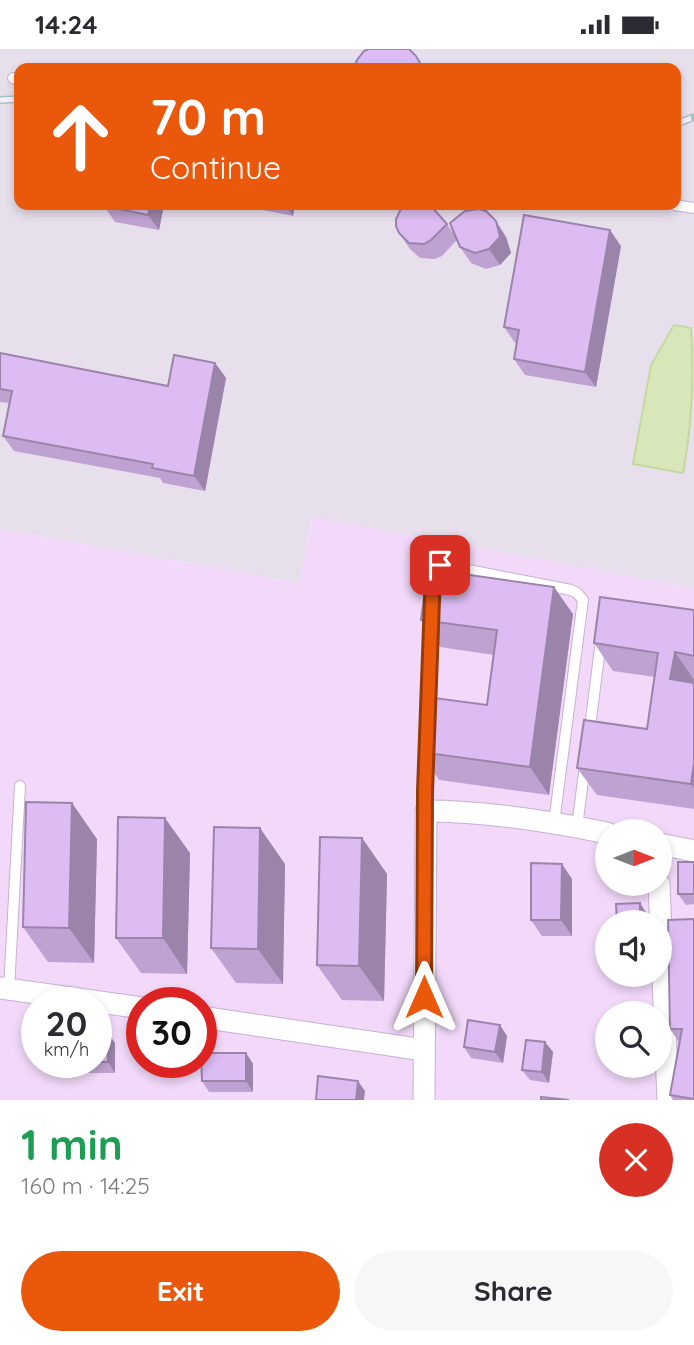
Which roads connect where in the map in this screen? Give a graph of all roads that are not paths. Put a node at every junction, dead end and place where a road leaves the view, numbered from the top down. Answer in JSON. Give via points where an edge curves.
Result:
{"nodes":[{"id":1,"x":432,"y":600,"type":"edge"},
{"id":2,"x":431,"y":614,"type":"edge"},
{"id":3,"x":602,"y":632,"type":"edge"},
{"id":4,"x":428,"y":723,"type":"edge"},
{"id":5,"x":427,"y":736,"type":"edge"},
{"id":6,"x":20,"y":786,"type":"dead end"},
{"id":7,"x":426,"y":811,"type":"junction"},
{"id":8,"x":554,"y":823,"type":"junction"},
{"id":9,"x":577,"y":827,"type":"junction"},
{"id":10,"x":595,"y":831,"type":"edge"},
{"id":11,"x":672,"y":846,"type":"edge"},
{"id":12,"x":694,"y":851,"type":"edge"},
{"id":13,"x":660,"y":896,"type":"edge"},
{"id":14,"x":4,"y":989,"type":"edge"},
{"id":15,"x":126,"y":1007,"type":"edge"},
{"id":16,"x":217,"y":1019,"type":"edge"},
{"id":17,"x":424,"y":1050,"type":"junction"},
{"id":18,"x":424,"y":1100,"type":"edge"},
{"id":19,"x":668,"y":1100,"type":"edge"}],
"edges":[{"from":1,"to":8,"type":"lane","via":[[433,573],[440,565],[571,590],[583,600]]},
{"from":2,"to":4,"type":"lane"},
{"from":3,"to":9,"type":"lane"},
{"from":5,"to":7,"type":"lane"},
{"from":6,"to":14,"type":"lane"},
{"from":7,"to":8,"type":"street"},
{"from":7,"to":17,"type":"street"},
{"from":8,"to":9,"type":"street"},
{"from":9,"to":10,"type":"street"},
{"from":11,"to":12,"type":"street"},
{"from":13,"to":19,"type":"street"},
{"from":14,"to":15,"type":"street"},
{"from":16,"to":17,"type":"street"},
{"from":17,"to":18,"type":"street"}]}
